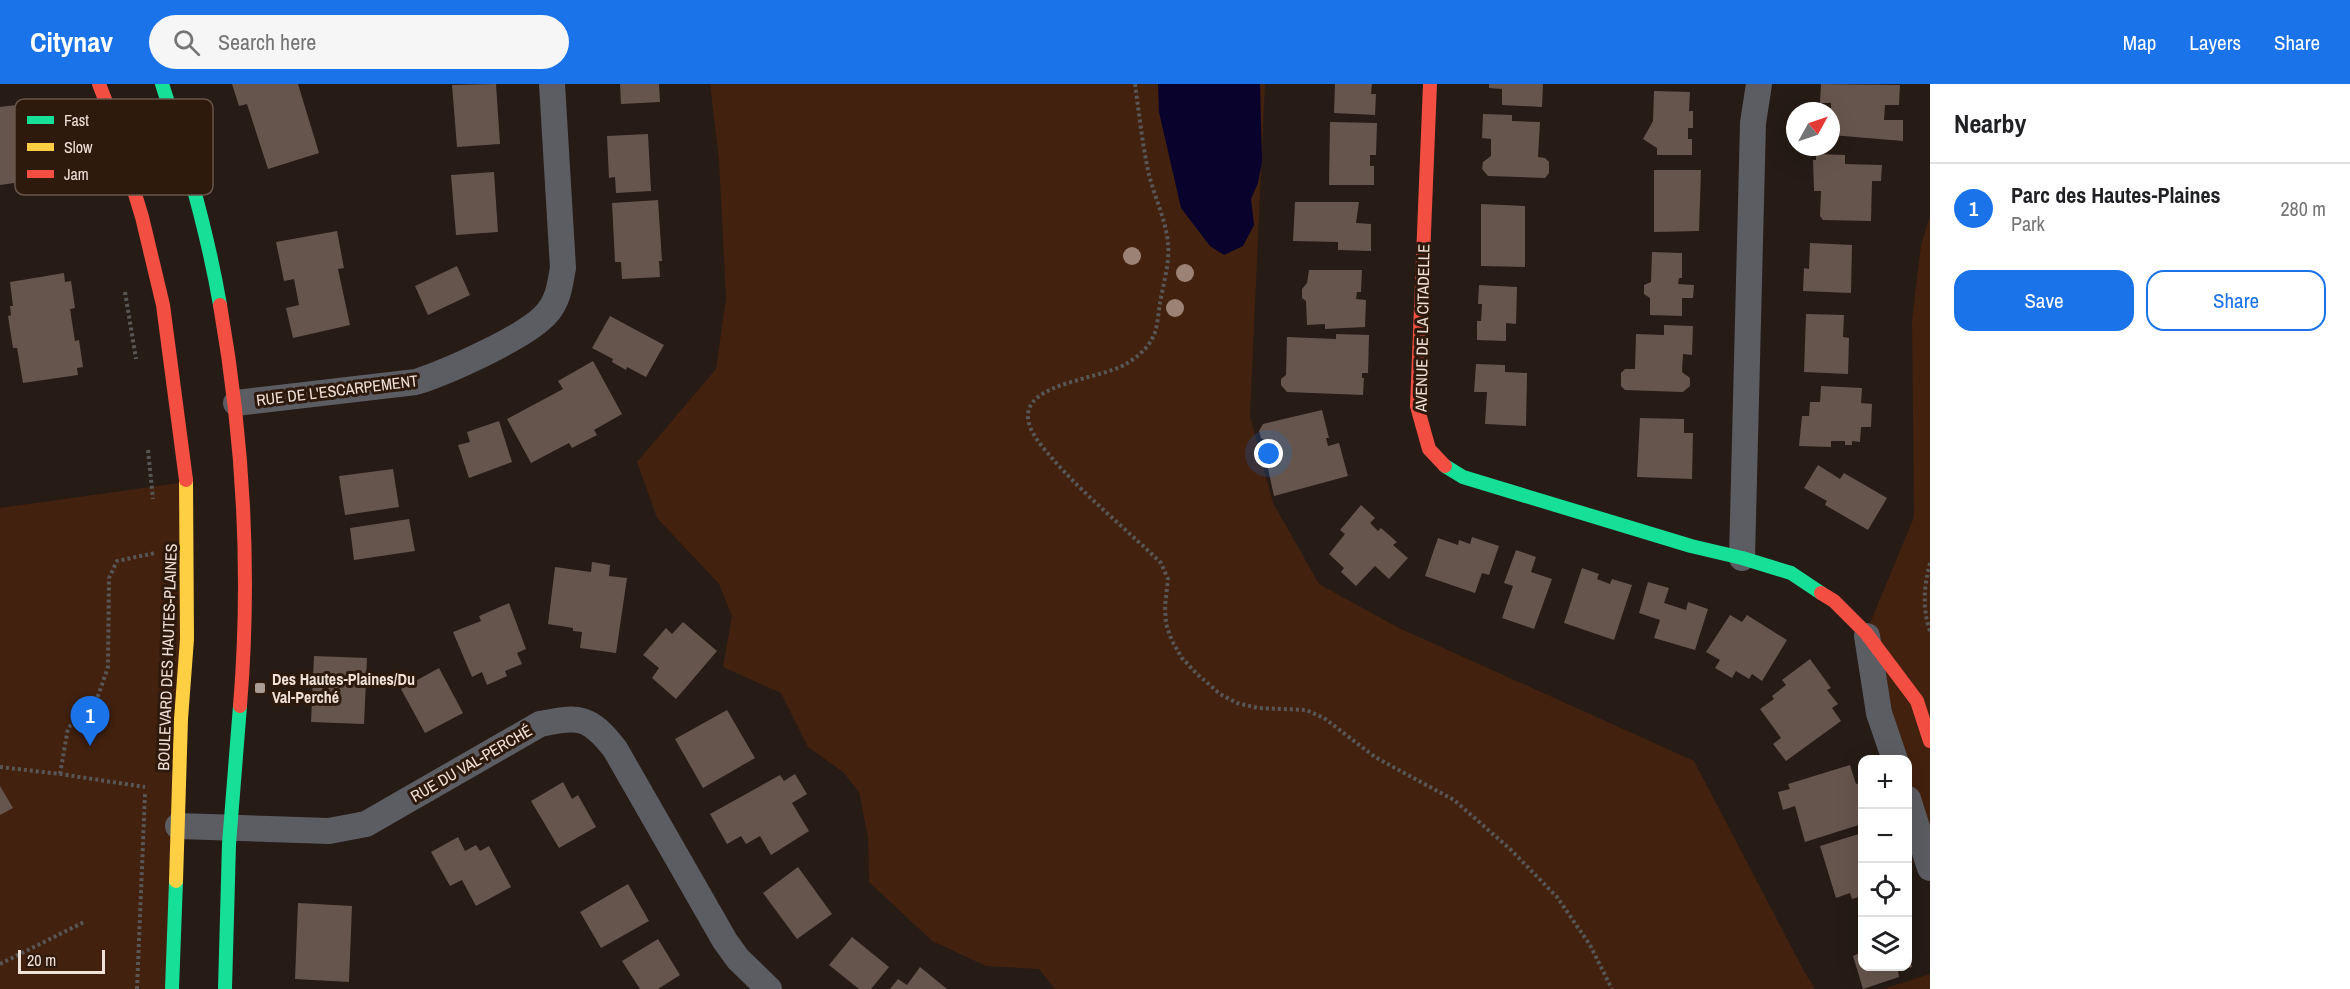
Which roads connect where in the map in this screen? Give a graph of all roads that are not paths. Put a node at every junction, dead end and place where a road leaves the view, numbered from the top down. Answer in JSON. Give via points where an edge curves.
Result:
{"nodes":[{"id":1,"x":99,"y":84,"type":"edge"},
{"id":2,"x":162,"y":84,"type":"edge"},
{"id":3,"x":552,"y":84,"type":"edge"},
{"id":4,"x":1430,"y":84,"type":"edge"},
{"id":5,"x":1759,"y":84,"type":"edge"},
{"id":6,"x":105,"y":99,"type":"edge"},
{"id":7,"x":168,"y":99,"type":"edge"},
{"id":8,"x":135,"y":195,"type":"edge"},
{"id":9,"x":197,"y":195,"type":"edge"},
{"id":10,"x":236,"y":403,"type":"junction"},
{"id":11,"x":1742,"y":558,"type":"junction"},
{"id":12,"x":1866,"y":633,"type":"junction"},
{"id":13,"x":1930,"y":741,"type":"edge"},
{"id":14,"x":1894,"y":755,"type":"edge"},
{"id":15,"x":1911,"y":809,"type":"edge"},
{"id":16,"x":178,"y":826,"type":"junction"},
{"id":17,"x":229,"y":827,"type":"junction"},
{"id":18,"x":1930,"y":868,"type":"edge"},
{"id":19,"x":172,"y":989,"type":"edge"},
{"id":20,"x":225,"y":989,"type":"edge"},
{"id":21,"x":770,"y":989,"type":"edge"}],
"edges":[{"from":1,"to":6,"type":"street","name":"BOULEVARD DES HAUTES-PLAINES"},
{"from":2,"to":7,"type":"street"},
{"from":3,"to":10,"type":"street","name":"RUE DE L'ESCARPEMENT","via":[[563,268],[559,292],[549,312],[504,342],[416,382]]},
{"from":4,"to":11,"type":"street","name":"AVENUE DE LA CITADELLE","via":[[1417,406],[1430,453],[1445,469],[1463,477]]},
{"from":5,"to":11,"type":"street","via":[[1753,123]]},
{"from":8,"to":16,"type":"street","name":"BOULEVARD DES HAUTES-PLAINES","via":[[163,305],[186,482],[187,639]]},
{"from":9,"to":10,"type":"street","via":[[224,323]]},
{"from":10,"to":17,"type":"street","via":[[245,600],[243,676]]},
{"from":11,"to":12,"type":"street","name":"AVENUE DE LA CITADELLE","via":[[1791,573],[1834,601]]},
{"from":12,"to":13,"type":"street","name":"AVENUE DE LA CITADELLE","via":[[1917,701]]},
{"from":12,"to":14,"type":"street","via":[[1880,713]]},
{"from":15,"to":18,"type":"street"},
{"from":16,"to":17,"type":"street","name":"RUE DU VAL-PERCHÉ"},
{"from":16,"to":19,"type":"street","name":"BOULEVARD DES HAUTES-PLAINES"},
{"from":17,"to":20,"type":"street"},
{"from":17,"to":21,"type":"street","name":"RUE DU VAL-PERCHÉ","via":[[329,831],[366,824],[540,724],[584,720],[603,733],[615,749],[725,941]]}]}
